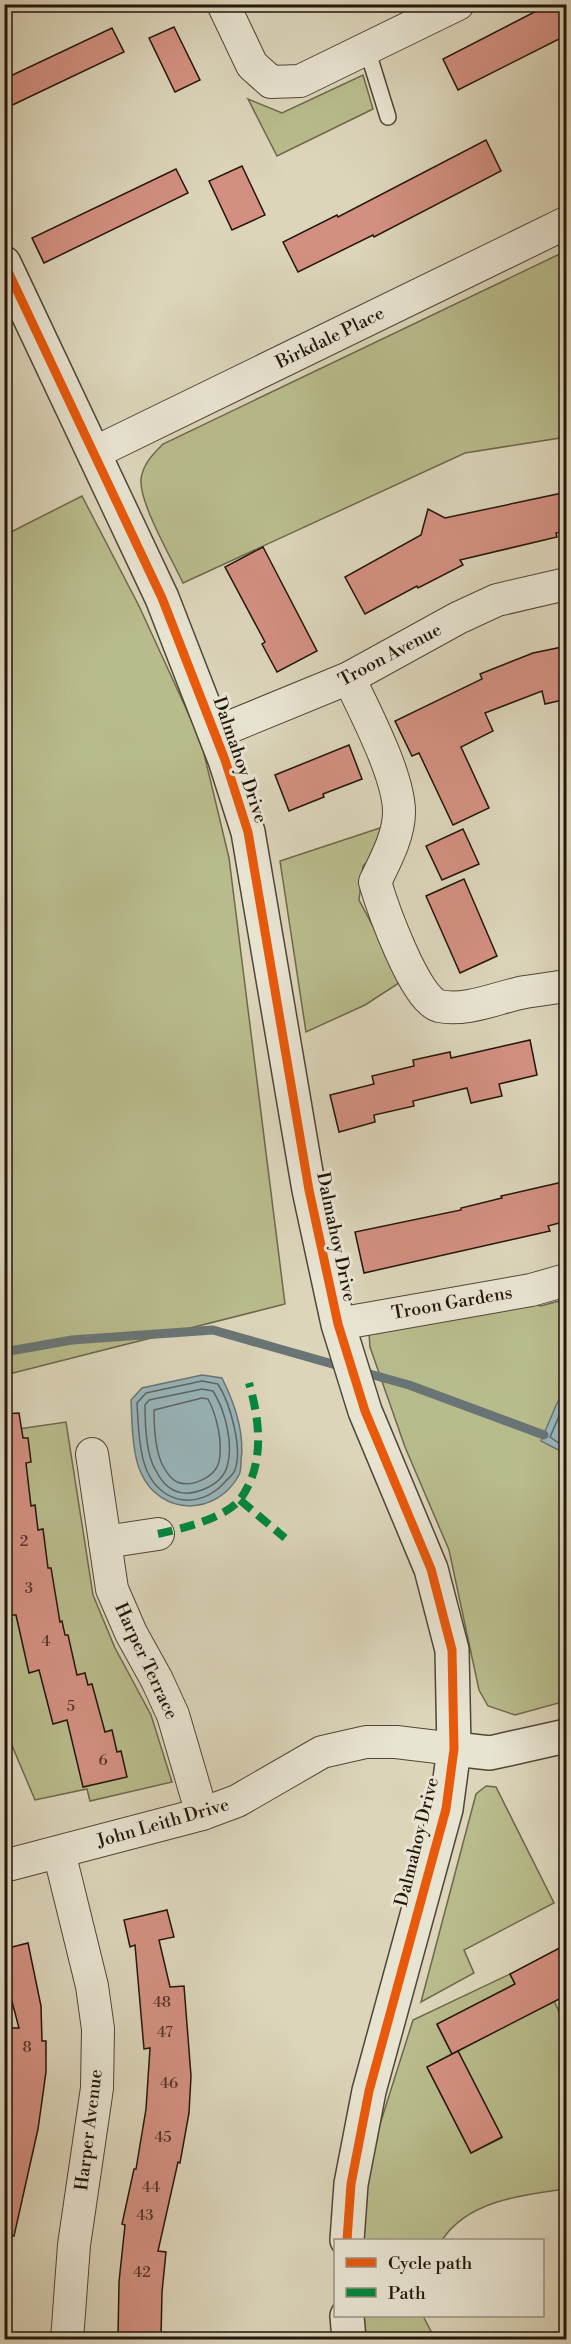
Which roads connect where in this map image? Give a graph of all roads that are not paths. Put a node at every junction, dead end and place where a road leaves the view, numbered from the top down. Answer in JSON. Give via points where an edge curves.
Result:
{"nodes":[{"id":1,"x":223,"y":4,"type":"edge"},
{"id":2,"x":458,"y":4,"type":"edge"},
{"id":3,"x":367,"y":49,"type":"junction"},
{"id":4,"x":388,"y":117,"type":"dead end"},
{"id":5,"x":567,"y":223,"type":"edge"},
{"id":6,"x":8,"y":277,"type":"edge"},
{"id":7,"x":94,"y":453,"type":"junction"},
{"id":8,"x":567,"y":584,"type":"edge"},
{"id":9,"x":349,"y":678,"type":"junction"},
{"id":10,"x":215,"y":733,"type":"junction"},
{"id":11,"x":567,"y":986,"type":"edge"},
{"id":12,"x":567,"y":1280,"type":"edge"},
{"id":13,"x":338,"y":1324,"type":"junction"},
{"id":14,"x":92,"y":1454,"type":"dead end"},
{"id":15,"x":158,"y":1534,"type":"dead end"},
{"id":16,"x":105,"y":1542,"type":"junction"},
{"id":17,"x":567,"y":1736,"type":"edge"},
{"id":18,"x":454,"y":1749,"type":"junction"},
{"id":19,"x":202,"y":1814,"type":"junction"},
{"id":20,"x":59,"y":1852,"type":"junction"},
{"id":21,"x":4,"y":1866,"type":"edge"},
{"id":22,"x":347,"y":2239,"type":"edge"},
{"id":23,"x":347,"y":2317,"type":"edge"},
{"id":24,"x":67,"y":2340,"type":"edge"},
{"id":25,"x":349,"y":2340,"type":"edge"}],
"edges":[{"from":1,"to":3,"type":"street","via":[[252,65],[271,82],[300,81]]},
{"from":2,"to":3,"type":"street"},
{"from":3,"to":4,"type":"lane"},
{"from":5,"to":7,"type":"street","name":"Birkdale Place"},
{"from":6,"to":7,"type":"street","name":"Dalmahoy Drive"},
{"from":7,"to":10,"type":"street","name":"Dalmahoy Drive","via":[[162,598]]},
{"from":8,"to":9,"type":"street","name":"Troon Avenue","via":[[496,600]]},
{"from":9,"to":10,"type":"street","name":"Troon Avenue"},
{"from":9,"to":11,"type":"street","via":[[394,780],[399,813],[391,848],[375,882],[421,992],[436,1006],[455,1008]]},
{"from":10,"to":13,"type":"street","name":"Dalmahoy Drive","via":[[248,832],[309,1190]]},
{"from":12,"to":13,"type":"street","name":"Troon Gardens","via":[[531,1290]]},
{"from":13,"to":18,"type":"street","name":"Dalmahoy Drive","via":[[365,1411],[431,1569],[452,1650]]},
{"from":14,"to":16,"type":"street","name":"Harper Terrace"},
{"from":15,"to":16,"type":"street"},
{"from":16,"to":19,"type":"street","name":"Harper Terrace","via":[[112,1589],[173,1715]]},
{"from":17,"to":18,"type":"street","via":[[490,1753]]},
{"from":18,"to":19,"type":"street","name":"John Leith Drive","via":[[366,1742],[322,1752],[237,1801]]},
{"from":18,"to":22,"type":"street","name":"Dalmahoy Drive","via":[[446,1809],[369,2091],[351,2184]]},
{"from":19,"to":20,"type":"street","name":"John Leith Drive"},
{"from":20,"to":21,"type":"street","name":"John Leith Drive"},
{"from":20,"to":24,"type":"street","name":"Harper Avenue","via":[[92,1986],[98,2029],[97,2088],[74,2246]]},
{"from":23,"to":25,"type":"street"}]}
